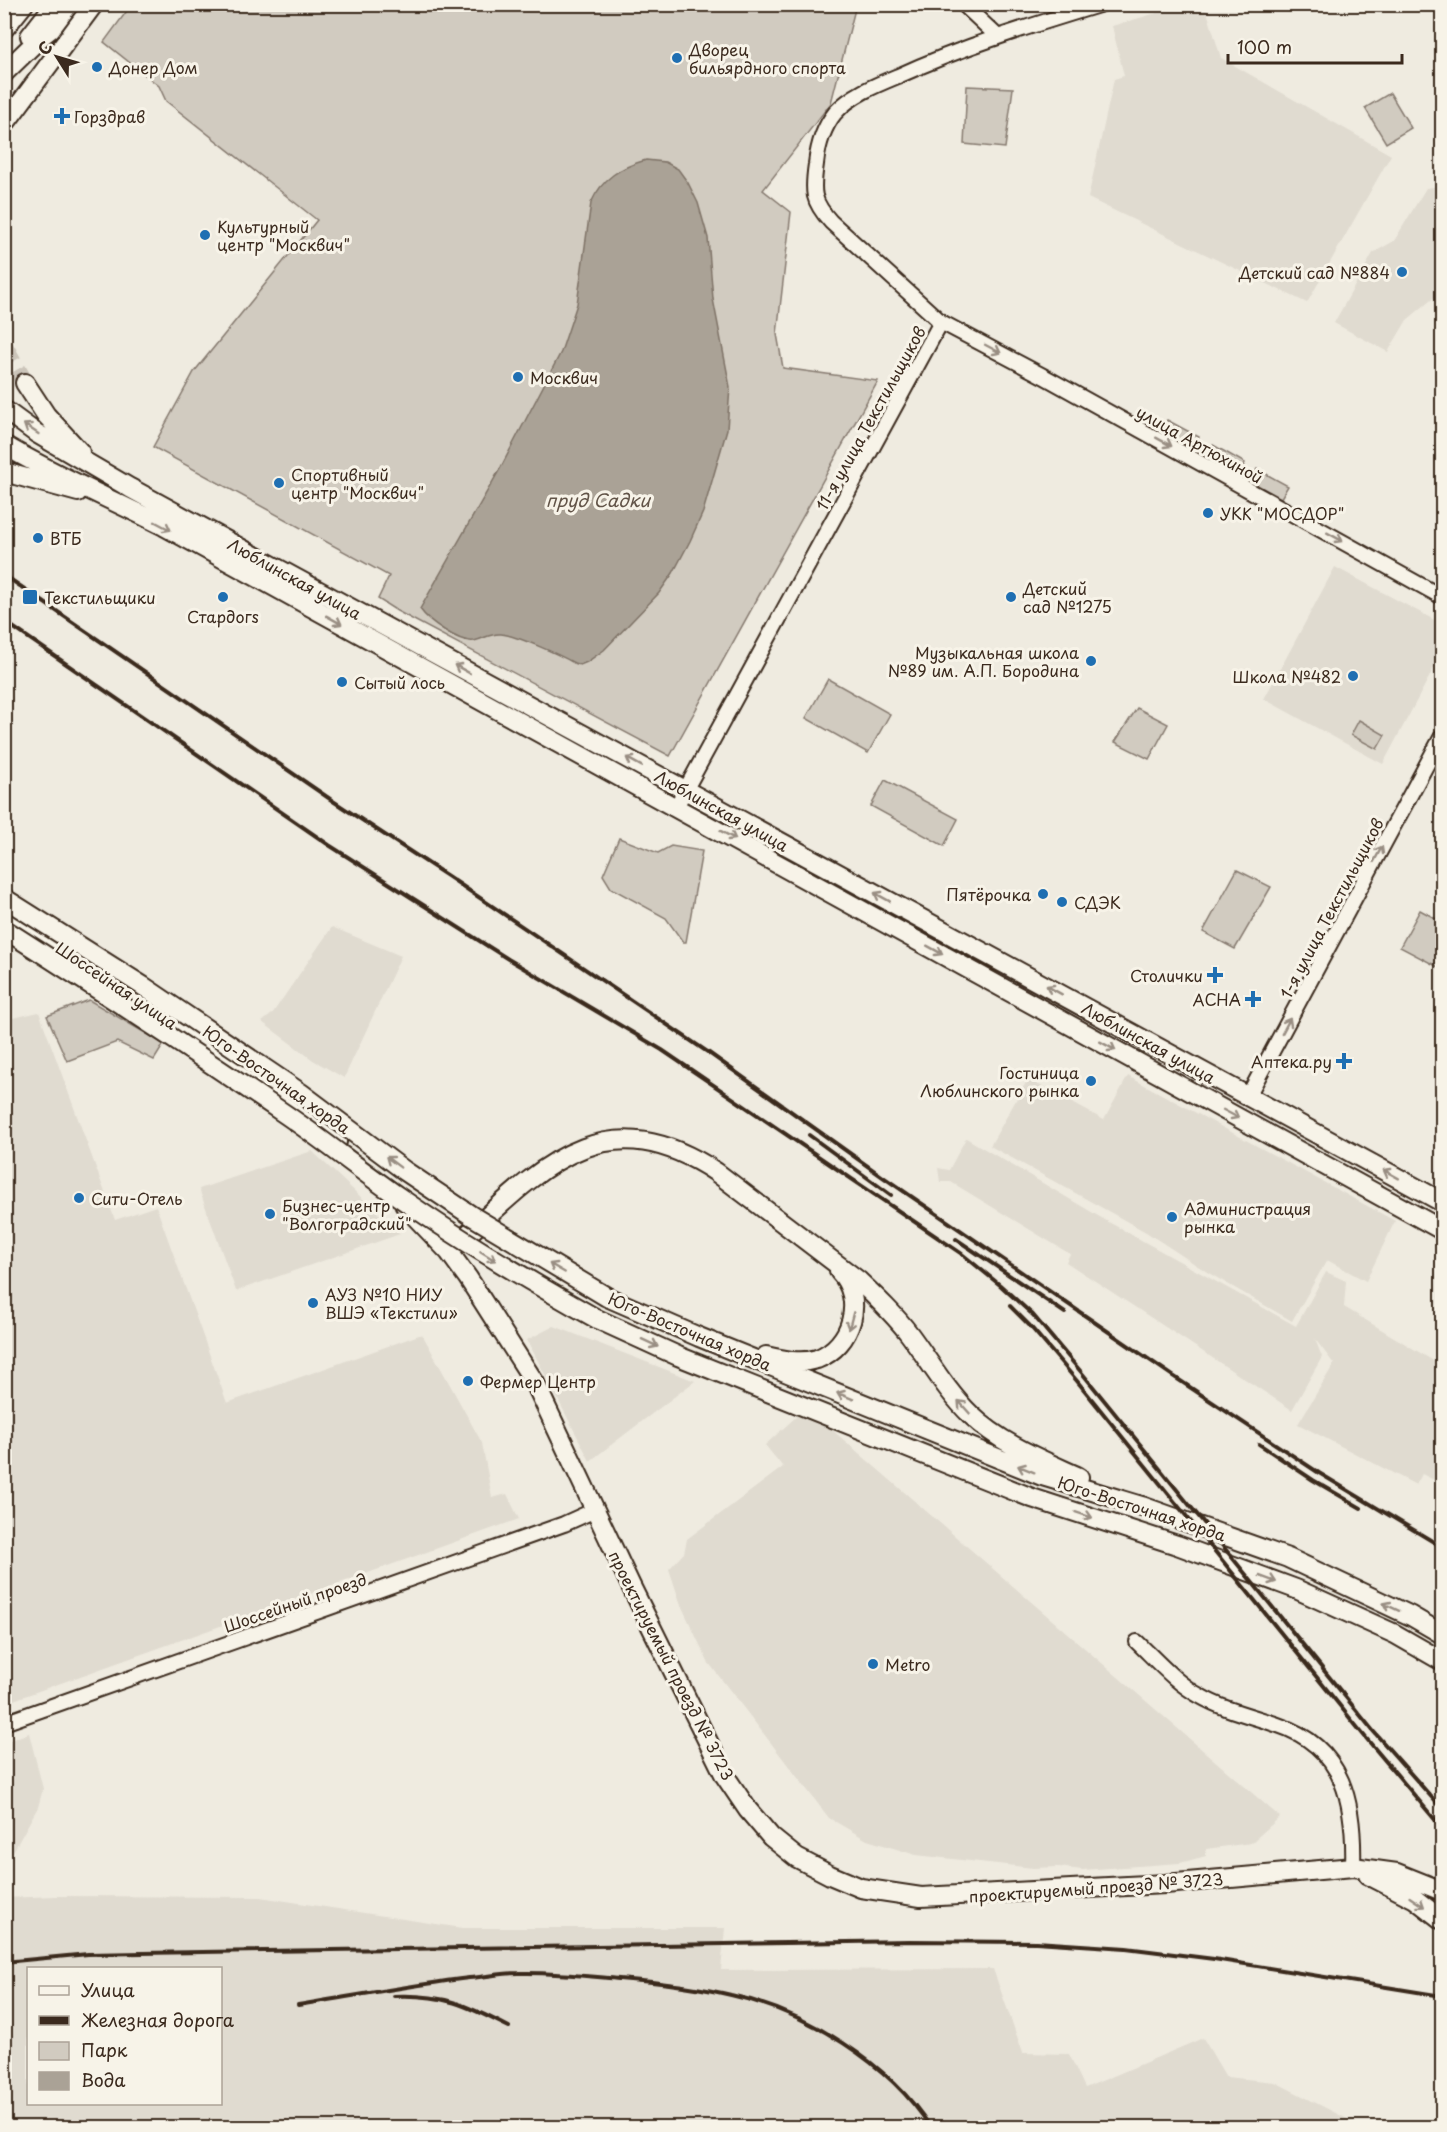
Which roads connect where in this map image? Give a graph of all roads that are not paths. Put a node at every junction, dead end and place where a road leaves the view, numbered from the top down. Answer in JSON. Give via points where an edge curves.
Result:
{"nodes":[{"id":1,"x":24,"y":4,"type":"edge"},
{"id":2,"x":55,"y":4,"type":"edge"},
{"id":3,"x":83,"y":4,"type":"edge"},
{"id":4,"x":95,"y":4,"type":"edge"},
{"id":5,"x":963,"y":4,"type":"edge"},
{"id":6,"x":1102,"y":4,"type":"edge"},
{"id":7,"x":4,"y":29,"type":"edge"},
{"id":8,"x":998,"y":37,"type":"junction"},
{"id":9,"x":4,"y":68,"type":"edge"},
{"id":10,"x":4,"y":72,"type":"edge"},
{"id":11,"x":4,"y":111,"type":"edge"},
{"id":12,"x":4,"y":125,"type":"edge"},
{"id":13,"x":941,"y":322,"type":"junction"},
{"id":14,"x":25,"y":383,"type":"tunnel mouth"},
{"id":15,"x":6,"y":411,"type":"edge"},
{"id":16,"x":4,"y":445,"type":"edge"},
{"id":17,"x":94,"y":467,"type":"junction"},
{"id":18,"x":4,"y":472,"type":"edge"},
{"id":19,"x":111,"y":500,"type":"junction"},
{"id":20,"x":1443,"y":597,"type":"edge"},
{"id":21,"x":1443,"y":736,"type":"edge"},
{"id":22,"x":685,"y":790,"type":"junction"},
{"id":23,"x":676,"y":807,"type":"junction"},
{"id":24,"x":4,"y":898,"type":"edge"},
{"id":25,"x":4,"y":908,"type":"edge"},
{"id":26,"x":4,"y":929,"type":"edge"},
{"id":27,"x":1248,"y":1096,"type":"junction"},
{"id":28,"x":1443,"y":1202,"type":"edge"},
{"id":29,"x":1443,"y":1230,"type":"edge"},
{"id":30,"x":449,"y":1252,"type":"junction"},
{"id":31,"x":820,"y":1253,"type":"junction"},
{"id":32,"x":468,"y":1278,"type":"joint"},
{"id":33,"x":699,"y":1337,"type":"junction"},
{"id":34,"x":1142,"y":1506,"type":"junction"},
{"id":35,"x":595,"y":1510,"type":"junction"},
{"id":36,"x":1443,"y":1634,"type":"edge"},
{"id":37,"x":1137,"y":1642,"type":"dead end"},
{"id":38,"x":1443,"y":1661,"type":"edge"},
{"id":39,"x":4,"y":1723,"type":"edge"},
{"id":40,"x":1353,"y":1867,"type":"junction"},
{"id":41,"x":1443,"y":1891,"type":"edge"},
{"id":42,"x":1443,"y":1920,"type":"edge"}],
"edges":[{"from":1,"to":7,"type":"main road"},
{"from":2,"to":9,"type":"main road"},
{"from":3,"to":10,"type":"main road"},
{"from":4,"to":11,"type":"main road","via":[[71,27]]},
{"from":4,"to":12,"type":"main road","bridge":true},
{"from":5,"to":8,"type":"street"},
{"from":6,"to":8,"type":"street","name":"11-я улица Текстильщиков"},
{"from":8,"to":13,"type":"street","name":"11-я улица Текстильщиков","via":[[927,63],[848,102],[822,133],[818,148],[813,184],[817,206]]},
{"from":13,"to":20,"type":"street","name":"улица Артюхиной","one_way":true},
{"from":13,"to":22,"type":"street","name":"11-я улица Текстильщиков"},
{"from":14,"to":17,"type":"main road","via":[[46,415]]},
{"from":17,"to":15,"type":"main road","name":"Люблинская улица","one_way":true},
{"from":16,"to":19,"type":"main road","name":"Люблинская улица"},
{"from":22,"to":17,"type":"main road","name":"Люблинская улица","one_way":true},
{"from":18,"to":19,"type":"main road"},
{"from":19,"to":23,"type":"main road","name":"Люблинская улица","one_way":true},
{"from":27,"to":21,"type":"street","name":"1-я улица Текстильщиков","one_way":true},
{"from":22,"to":23,"type":"street","name":"11-я улица Текстильщиков"},
{"from":27,"to":22,"type":"main road","name":"Люблинская улица","one_way":true},
{"from":23,"to":29,"type":"main road","name":"Люблинская улица","one_way":true},
{"from":33,"to":24,"type":"main road","name":"Юго-Восточная хорда","one_way":true,"bridge":true,"via":[[607,1297],[472,1216],[291,1086]]},
{"from":25,"to":30,"type":"main road","name":"Шоссейная улица","via":[[300,1112],[390,1190]]},
{"from":26,"to":38,"type":"main road","name":"Юго-Восточная хорда","one_way":true,"bridge":true,"via":[[148,1021],[458,1237],[597,1319],[678,1356],[1032,1498],[1296,1589],[1395,1634]]},
{"from":28,"to":27,"type":"main road","name":"Люблинская улица","one_way":true},
{"from":30,"to":31,"type":"main road","via":[[553,1162],[582,1147],[638,1140],[692,1156]]},
{"from":30,"to":32,"type":"main road","name":"Шоссейная улица"},
{"from":31,"to":33,"type":"main road","one_way":true,"via":[[842,1274],[853,1300],[852,1319],[845,1336],[824,1356],[806,1361],[786,1360]]},
{"from":34,"to":31,"type":"main road","one_way":true,"via":[[1045,1462],[972,1417],[881,1301]]},
{"from":32,"to":35,"type":"main road","name":"проектируемый проезд № 3723","via":[[534,1383]]},
{"from":34,"to":33,"type":"main road","name":"Юго-Восточная хорда","one_way":true,"via":[[1042,1476]]},
{"from":36,"to":34,"type":"main road","name":"Юго-Восточная хорда","one_way":true,"via":[[1288,1558]]},
{"from":35,"to":39,"type":"street","name":"Шоссейный проезд"},
{"from":35,"to":40,"type":"main road","name":"проектируемый проезд № 3723","via":[[725,1776],[771,1837],[797,1858],[830,1875],[861,1888],[921,1897],[1165,1884]]},
{"from":37,"to":40,"type":"street","via":[[1201,1697],[1281,1726],[1312,1742],[1334,1765],[1348,1796],[1354,1834]]},
{"from":40,"to":41,"type":"main road","via":[[1397,1874]]},
{"from":40,"to":42,"type":"main road","one_way":true,"via":[[1415,1899]]}]}
